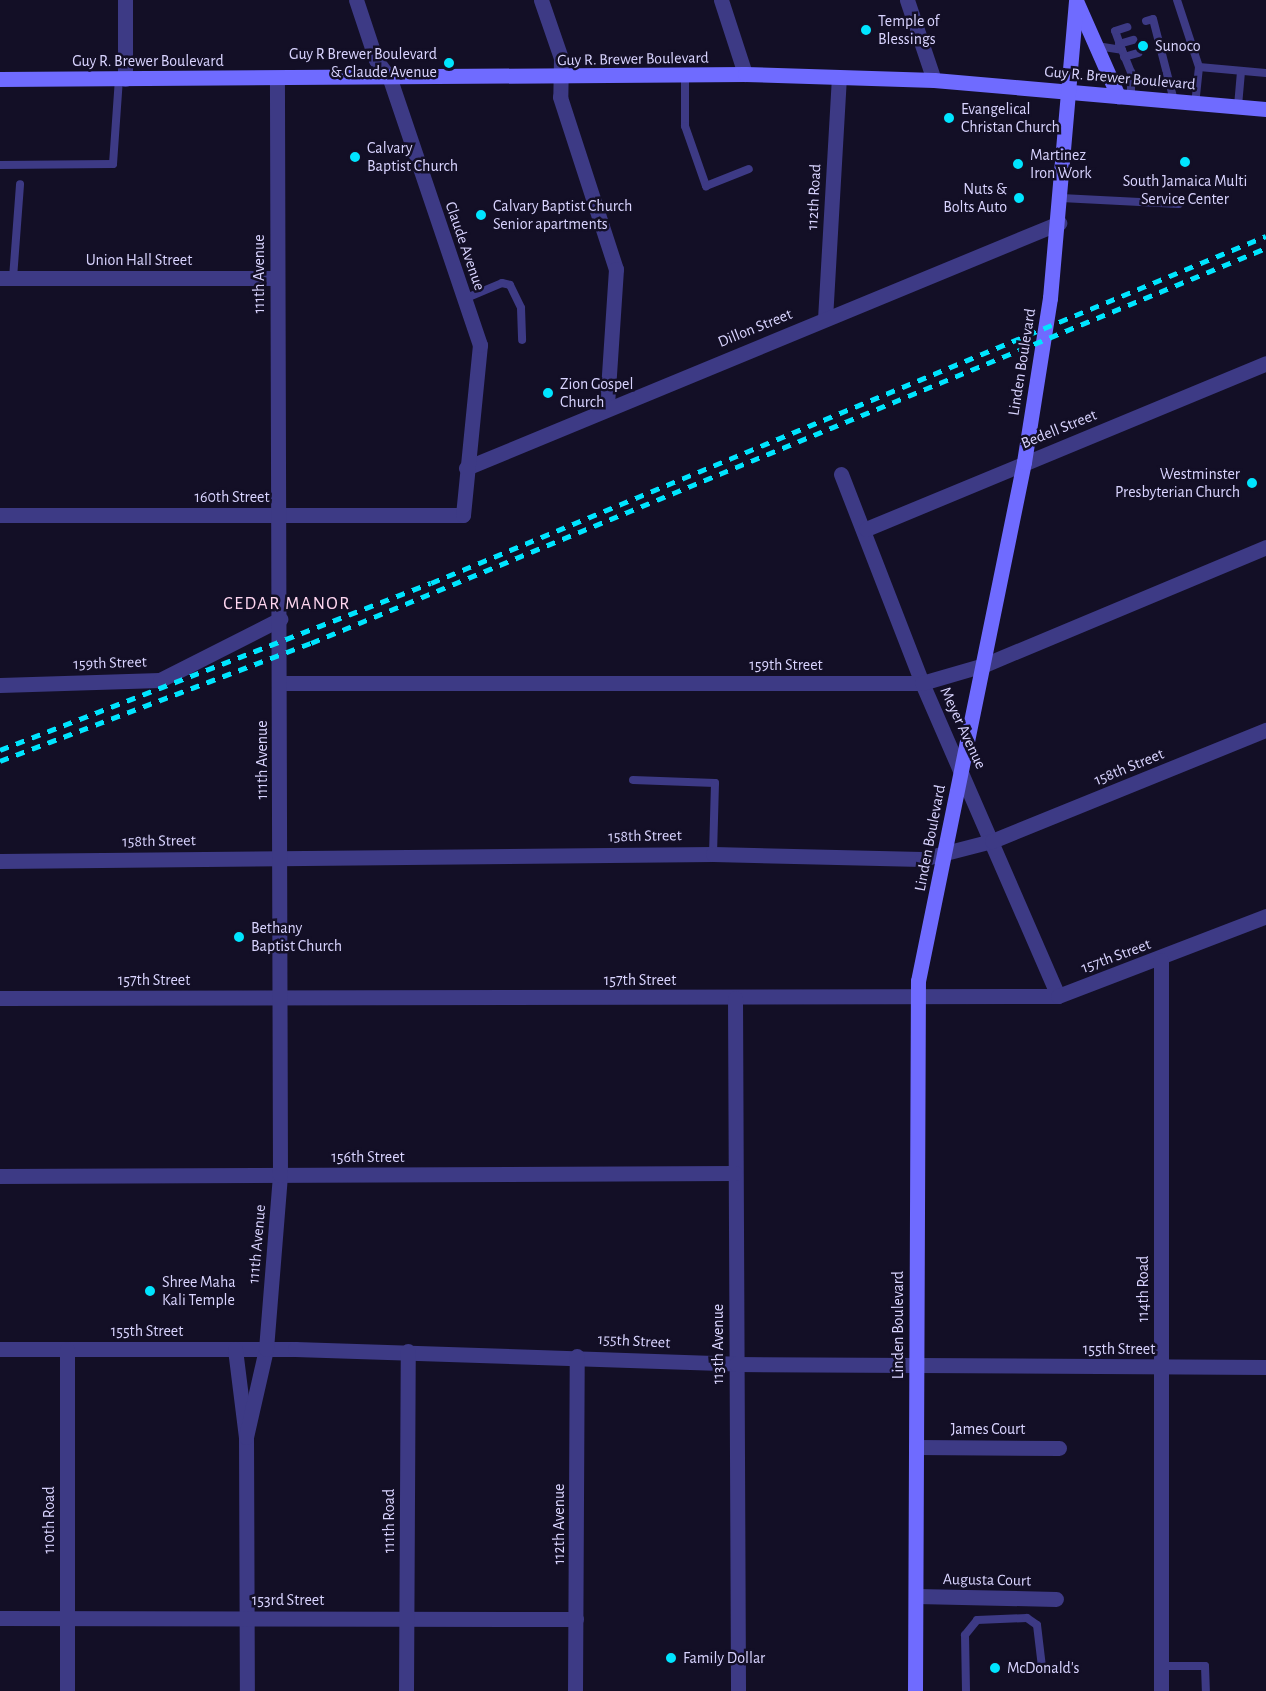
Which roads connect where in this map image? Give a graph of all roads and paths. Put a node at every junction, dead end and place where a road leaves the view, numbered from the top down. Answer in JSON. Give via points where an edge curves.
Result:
{"nodes":[{"id":1,"x":125,"y":0,"type":"edge"},
{"id":2,"x":356,"y":0,"type":"edge"},
{"id":3,"x":541,"y":0,"type":"edge"},
{"id":4,"x":721,"y":0,"type":"edge"},
{"id":5,"x":907,"y":0,"type":"edge"},
{"id":6,"x":1076,"y":0,"type":"edge"},
{"id":7,"x":1177,"y":0,"type":"edge"},
{"id":8,"x":1146,"y":21,"type":"dead end"},
{"id":9,"x":1127,"y":27,"type":"dead end"},
{"id":10,"x":1134,"y":40,"type":"dead end"},
{"id":11,"x":1096,"y":46,"type":"junction"},
{"id":12,"x":1122,"y":51,"type":"junction"},
{"id":13,"x":1138,"y":53,"type":"dead end"},
{"id":14,"x":1199,"y":67,"type":"junction"},
{"id":15,"x":1241,"y":71,"type":"junction"},
{"id":16,"x":1266,"y":73,"type":"edge"},
{"id":17,"x":745,"y":74,"type":"junction"},
{"id":18,"x":685,"y":76,"type":"junction"},
{"id":19,"x":839,"y":78,"type":"junction"},
{"id":20,"x":0,"y":79,"type":"edge"},
{"id":21,"x":122,"y":79,"type":"junction"},
{"id":22,"x":390,"y":79,"type":"junction"},
{"id":23,"x":558,"y":79,"type":"junction"},
{"id":24,"x":277,"y":80,"type":"junction"},
{"id":25,"x":934,"y":80,"type":"junction"},
{"id":26,"x":1070,"y":92,"type":"junction"},
{"id":27,"x":1124,"y":97,"type":"junction"},
{"id":28,"x":1174,"y":101,"type":"junction"},
{"id":29,"x":1195,"y":103,"type":"junction"},
{"id":30,"x":1238,"y":106,"type":"junction"},
{"id":31,"x":1266,"y":109,"type":"edge"},
{"id":32,"x":0,"y":165,"type":"edge"},
{"id":33,"x":749,"y":169,"type":"dead end"},
{"id":34,"x":20,"y":184,"type":"dead end"},
{"id":35,"x":1061,"y":198,"type":"junction"},
{"id":36,"x":1179,"y":204,"type":"dead end"},
{"id":37,"x":1059,"y":223,"type":"junction"},
{"id":38,"x":7,"y":278,"type":"edge"},
{"id":39,"x":277,"y":278,"type":"junction"},
{"id":40,"x":464,"y":299,"type":"junction"},
{"id":41,"x":825,"y":319,"type":"junction"},
{"id":42,"x":522,"y":340,"type":"dead end"},
{"id":43,"x":1266,"y":363,"type":"edge"},
{"id":44,"x":607,"y":406,"type":"junction"},
{"id":45,"x":1024,"y":462,"type":"junction"},
{"id":46,"x":466,"y":468,"type":"junction"},
{"id":47,"x":841,"y":474,"type":"dead end"},
{"id":48,"x":0,"y":515,"type":"edge"},
{"id":49,"x":279,"y":515,"type":"junction"},
{"id":50,"x":463,"y":515,"type":"joint"},
{"id":51,"x":866,"y":529,"type":"junction"},
{"id":52,"x":1266,"y":547,"type":"edge"},
{"id":53,"x":280,"y":619,"type":"junction"},
{"id":54,"x":984,"y":665,"type":"junction"},
{"id":55,"x":280,"y":682,"type":"junction"},
{"id":56,"x":922,"y":683,"type":"junction"},
{"id":57,"x":0,"y":684,"type":"edge"},
{"id":58,"x":1266,"y":730,"type":"edge"},
{"id":59,"x":962,"y":769,"type":"junction"},
{"id":60,"x":633,"y":780,"type":"dead end"},
{"id":61,"x":993,"y":842,"type":"junction"},
{"id":62,"x":946,"y":853,"type":"junction"},
{"id":63,"x":713,"y":854,"type":"junction"},
{"id":64,"x":280,"y":858,"type":"junction"},
{"id":65,"x":0,"y":861,"type":"edge"},
{"id":66,"x":1266,"y":916,"type":"edge"},
{"id":67,"x":1161,"y":960,"type":"junction"},
{"id":68,"x":1058,"y":996,"type":"junction"},
{"id":69,"x":917,"y":997,"type":"junction"},
{"id":70,"x":280,"y":998,"type":"junction"},
{"id":71,"x":735,"y":998,"type":"junction"},
{"id":72,"x":0,"y":999,"type":"edge"},
{"id":73,"x":735,"y":1173,"type":"junction"},
{"id":74,"x":280,"y":1175,"type":"junction"},
{"id":75,"x":0,"y":1176,"type":"edge"},
{"id":76,"x":0,"y":1349,"type":"edge"},
{"id":77,"x":67,"y":1349,"type":"junction"},
{"id":78,"x":235,"y":1349,"type":"junction"},
{"id":79,"x":266,"y":1349,"type":"junction"},
{"id":80,"x":408,"y":1351,"type":"junction"},
{"id":81,"x":577,"y":1356,"type":"junction"},
{"id":82,"x":736,"y":1364,"type":"junction"},
{"id":83,"x":916,"y":1366,"type":"junction"},
{"id":84,"x":1161,"y":1367,"type":"junction"},
{"id":85,"x":1266,"y":1367,"type":"edge"},
{"id":86,"x":246,"y":1437,"type":"junction"},
{"id":87,"x":916,"y":1447,"type":"junction"},
{"id":88,"x":1059,"y":1448,"type":"dead end"},
{"id":89,"x":916,"y":1596,"type":"junction"},
{"id":90,"x":1056,"y":1599,"type":"dead end"},
{"id":91,"x":0,"y":1618,"type":"edge"},
{"id":92,"x":67,"y":1618,"type":"junction"},
{"id":93,"x":247,"y":1618,"type":"junction"},
{"id":94,"x":406,"y":1618,"type":"junction"},
{"id":95,"x":576,"y":1619,"type":"junction"},
{"id":96,"x":1161,"y":1666,"type":"junction"},
{"id":97,"x":1042,"y":1667,"type":"dead end"},
{"id":98,"x":67,"y":1691,"type":"edge"},
{"id":99,"x":247,"y":1691,"type":"edge"},
{"id":100,"x":406,"y":1691,"type":"edge"},
{"id":101,"x":575,"y":1691,"type":"edge"},
{"id":102,"x":738,"y":1691,"type":"edge"},
{"id":103,"x":915,"y":1691,"type":"edge"},
{"id":104,"x":966,"y":1691,"type":"edge"},
{"id":105,"x":1161,"y":1691,"type":"edge"},
{"id":106,"x":1206,"y":1691,"type":"edge"}],
"edges":[{"from":1,"to":21,"type":"street"},
{"from":2,"to":22,"type":"street","name":"Claude Avenue","via":[[376,60]]},
{"from":3,"to":23,"type":"street","via":[[561,58]]},
{"from":4,"to":17,"type":"street"},
{"from":5,"to":25,"type":"street"},
{"from":6,"to":11,"type":"main road"},
{"from":6,"to":26,"type":"main road","name":"Linden Boulevard"},
{"from":7,"to":14,"type":"lane"},
{"from":8,"to":28,"type":"lane","via":[[1153,19]]},
{"from":9,"to":12,"type":"lane","via":[[1115,31]]},
{"from":10,"to":12,"type":"lane"},
{"from":11,"to":12,"type":"lane"},
{"from":11,"to":27,"type":"main road"},
{"from":12,"to":13,"type":"lane"},
{"from":12,"to":27,"type":"lane"},
{"from":14,"to":15,"type":"lane"},
{"from":14,"to":29,"type":"lane"},
{"from":15,"to":16,"type":"lane"},
{"from":15,"to":30,"type":"lane"},
{"from":17,"to":18,"type":"main road","name":"Guy R. Brewer Boulevard"},
{"from":17,"to":19,"type":"main road","name":"Guy R. Brewer Boulevard"},
{"from":18,"to":23,"type":"main road","name":"Guy R. Brewer Boulevard"},
{"from":18,"to":33,"type":"lane","via":[[685,126],[706,186]]},
{"from":19,"to":25,"type":"main road","name":"Guy R. Brewer Boulevard"},
{"from":19,"to":41,"type":"street","name":"112th Road"},
{"from":20,"to":21,"type":"main road","name":"Guy R. Brewer Boulevard"},
{"from":21,"to":24,"type":"main road","name":"Guy R. Brewer Boulevard"},
{"from":21,"to":32,"type":"lane","via":[[113,164]]},
{"from":22,"to":23,"type":"main road","name":"Guy R. Brewer Boulevard"},
{"from":22,"to":24,"type":"main road","name":"Guy R. Brewer Boulevard"},
{"from":22,"to":40,"type":"street","name":"Claude Avenue"},
{"from":23,"to":44,"type":"street","via":[[616,270]]},
{"from":24,"to":39,"type":"street","name":"111th Avenue"},
{"from":25,"to":26,"type":"main road","name":"Guy R. Brewer Boulevard"},
{"from":26,"to":27,"type":"main road","name":"Guy R. Brewer Boulevard"},
{"from":26,"to":35,"type":"main road","name":"Linden Boulevard"},
{"from":27,"to":28,"type":"main road","name":"Guy R. Brewer Boulevard"},
{"from":28,"to":29,"type":"main road","name":"Guy R. Brewer Boulevard"},
{"from":29,"to":30,"type":"main road","name":"Guy R. Brewer Boulevard"},
{"from":30,"to":31,"type":"main road","name":"Guy R. Brewer Boulevard"},
{"from":34,"to":38,"type":"lane"},
{"from":35,"to":36,"type":"lane"},
{"from":35,"to":37,"type":"main road","name":"Linden Boulevard"},
{"from":37,"to":41,"type":"street","name":"Dillon Street"},
{"from":37,"to":45,"type":"main road","name":"Linden Boulevard"},
{"from":38,"to":39,"type":"street","name":"Union Hall Street"},
{"from":39,"to":49,"type":"street","name":"111th Avenue"},
{"from":40,"to":42,"type":"lane","via":[[502,283],[510,285],[521,308]]},
{"from":40,"to":46,"type":"street","name":"Claude Avenue","via":[[480,345]]},
{"from":41,"to":44,"type":"street","name":"Dillon Street"},
{"from":43,"to":45,"type":"street","name":"Bedell Street"},
{"from":44,"to":46,"type":"street","name":"Dillon Street"},
{"from":45,"to":51,"type":"street","name":"Bedell Street"},
{"from":45,"to":54,"type":"main road","name":"Linden Boulevard"},
{"from":46,"to":50,"type":"street","name":"Claude Avenue"},
{"from":47,"to":51,"type":"street","name":"Meyer Avenue"},
{"from":48,"to":49,"type":"street","name":"160th Street"},
{"from":49,"to":50,"type":"street","name":"160th Street"},
{"from":49,"to":53,"type":"street","name":"111th Avenue"},
{"from":51,"to":56,"type":"street","name":"Meyer Avenue"},
{"from":52,"to":54,"type":"street","name":"159th Street"},
{"from":53,"to":55,"type":"street","name":"111th Avenue"},
{"from":53,"to":57,"type":"street","name":"159th Street","via":[[160,680]]},
{"from":54,"to":56,"type":"street","name":"159th Street"},
{"from":54,"to":59,"type":"main road","name":"Linden Boulevard"},
{"from":55,"to":56,"type":"street","name":"159th Street"},
{"from":55,"to":64,"type":"street","name":"111th Avenue"},
{"from":56,"to":59,"type":"street","name":"Meyer Avenue"},
{"from":58,"to":61,"type":"street","name":"158th Street"},
{"from":59,"to":61,"type":"street","name":"Meyer Avenue"},
{"from":59,"to":62,"type":"main road","name":"Linden Boulevard"},
{"from":60,"to":63,"type":"lane","via":[[715,783]]},
{"from":61,"to":62,"type":"street","name":"158th Street"},
{"from":61,"to":68,"type":"street","name":"Meyer Avenue"},
{"from":62,"to":63,"type":"street","name":"158th Street","via":[[922,859]]},
{"from":62,"to":69,"type":"main road","name":"Linden Boulevard"},
{"from":63,"to":64,"type":"street","name":"158th Street"},
{"from":64,"to":65,"type":"street","name":"158th Street"},
{"from":64,"to":70,"type":"street","name":"111th Avenue"},
{"from":66,"to":67,"type":"street","name":"157th Street"},
{"from":67,"to":68,"type":"street","name":"157th Street"},
{"from":67,"to":84,"type":"street","name":"114th Road"},
{"from":68,"to":69,"type":"street","name":"157th Street"},
{"from":69,"to":71,"type":"street","name":"157th Street"},
{"from":69,"to":83,"type":"main road","name":"Linden Boulevard"},
{"from":70,"to":71,"type":"street","name":"157th Street"},
{"from":70,"to":72,"type":"street","name":"157th Street"},
{"from":70,"to":74,"type":"street","name":"111th Avenue"},
{"from":71,"to":73,"type":"street","name":"113th Avenue"},
{"from":73,"to":74,"type":"street","name":"156th Street"},
{"from":73,"to":82,"type":"street","name":"113th Avenue"},
{"from":74,"to":75,"type":"street","name":"156th Street"},
{"from":74,"to":79,"type":"street","name":"111th Avenue"},
{"from":76,"to":77,"type":"street","name":"155th Street"},
{"from":77,"to":78,"type":"street","name":"155th Street"},
{"from":77,"to":92,"type":"street","name":"110th Road"},
{"from":78,"to":79,"type":"street","name":"155th Street"},
{"from":78,"to":86,"type":"street","name":"111th Avenue"},
{"from":79,"to":80,"type":"street","name":"155th Street"},
{"from":79,"to":86,"type":"street","name":"111th Avenue"},
{"from":80,"to":81,"type":"street","name":"155th Street"},
{"from":80,"to":94,"type":"street","name":"111th Road"},
{"from":81,"to":82,"type":"street","name":"155th Street"},
{"from":81,"to":95,"type":"street","name":"112th Avenue"},
{"from":82,"to":83,"type":"street","name":"155th Street"},
{"from":82,"to":102,"type":"street","name":"113th Avenue"},
{"from":83,"to":84,"type":"street","name":"155th Street"},
{"from":83,"to":87,"type":"main road","name":"Linden Boulevard"},
{"from":84,"to":85,"type":"street","name":"155th Street"},
{"from":84,"to":96,"type":"street","name":"114th Road"},
{"from":86,"to":93,"type":"street","name":"111th Avenue"},
{"from":87,"to":88,"type":"street","name":"James Court"},
{"from":87,"to":89,"type":"main road","name":"Linden Boulevard"},
{"from":89,"to":90,"type":"street","name":"Augusta Court"},
{"from":89,"to":103,"type":"main road","name":"Linden Boulevard"},
{"from":91,"to":92,"type":"street","name":"153rd Street"},
{"from":92,"to":93,"type":"street","name":"153rd Street"},
{"from":92,"to":98,"type":"street","name":"110th Road"},
{"from":93,"to":94,"type":"street","name":"153rd Street"},
{"from":93,"to":99,"type":"street","name":"111th Avenue"},
{"from":94,"to":95,"type":"street","name":"153rd Street"},
{"from":94,"to":100,"type":"street","name":"111th Road"},
{"from":95,"to":101,"type":"street","name":"112th Avenue"},
{"from":96,"to":105,"type":"street","name":"114th Road"},
{"from":96,"to":106,"type":"lane","via":[[1205,1666]]},
{"from":97,"to":104,"type":"lane","via":[[1042,1636],[1027,1618],[977,1620],[965,1635]]}]}
